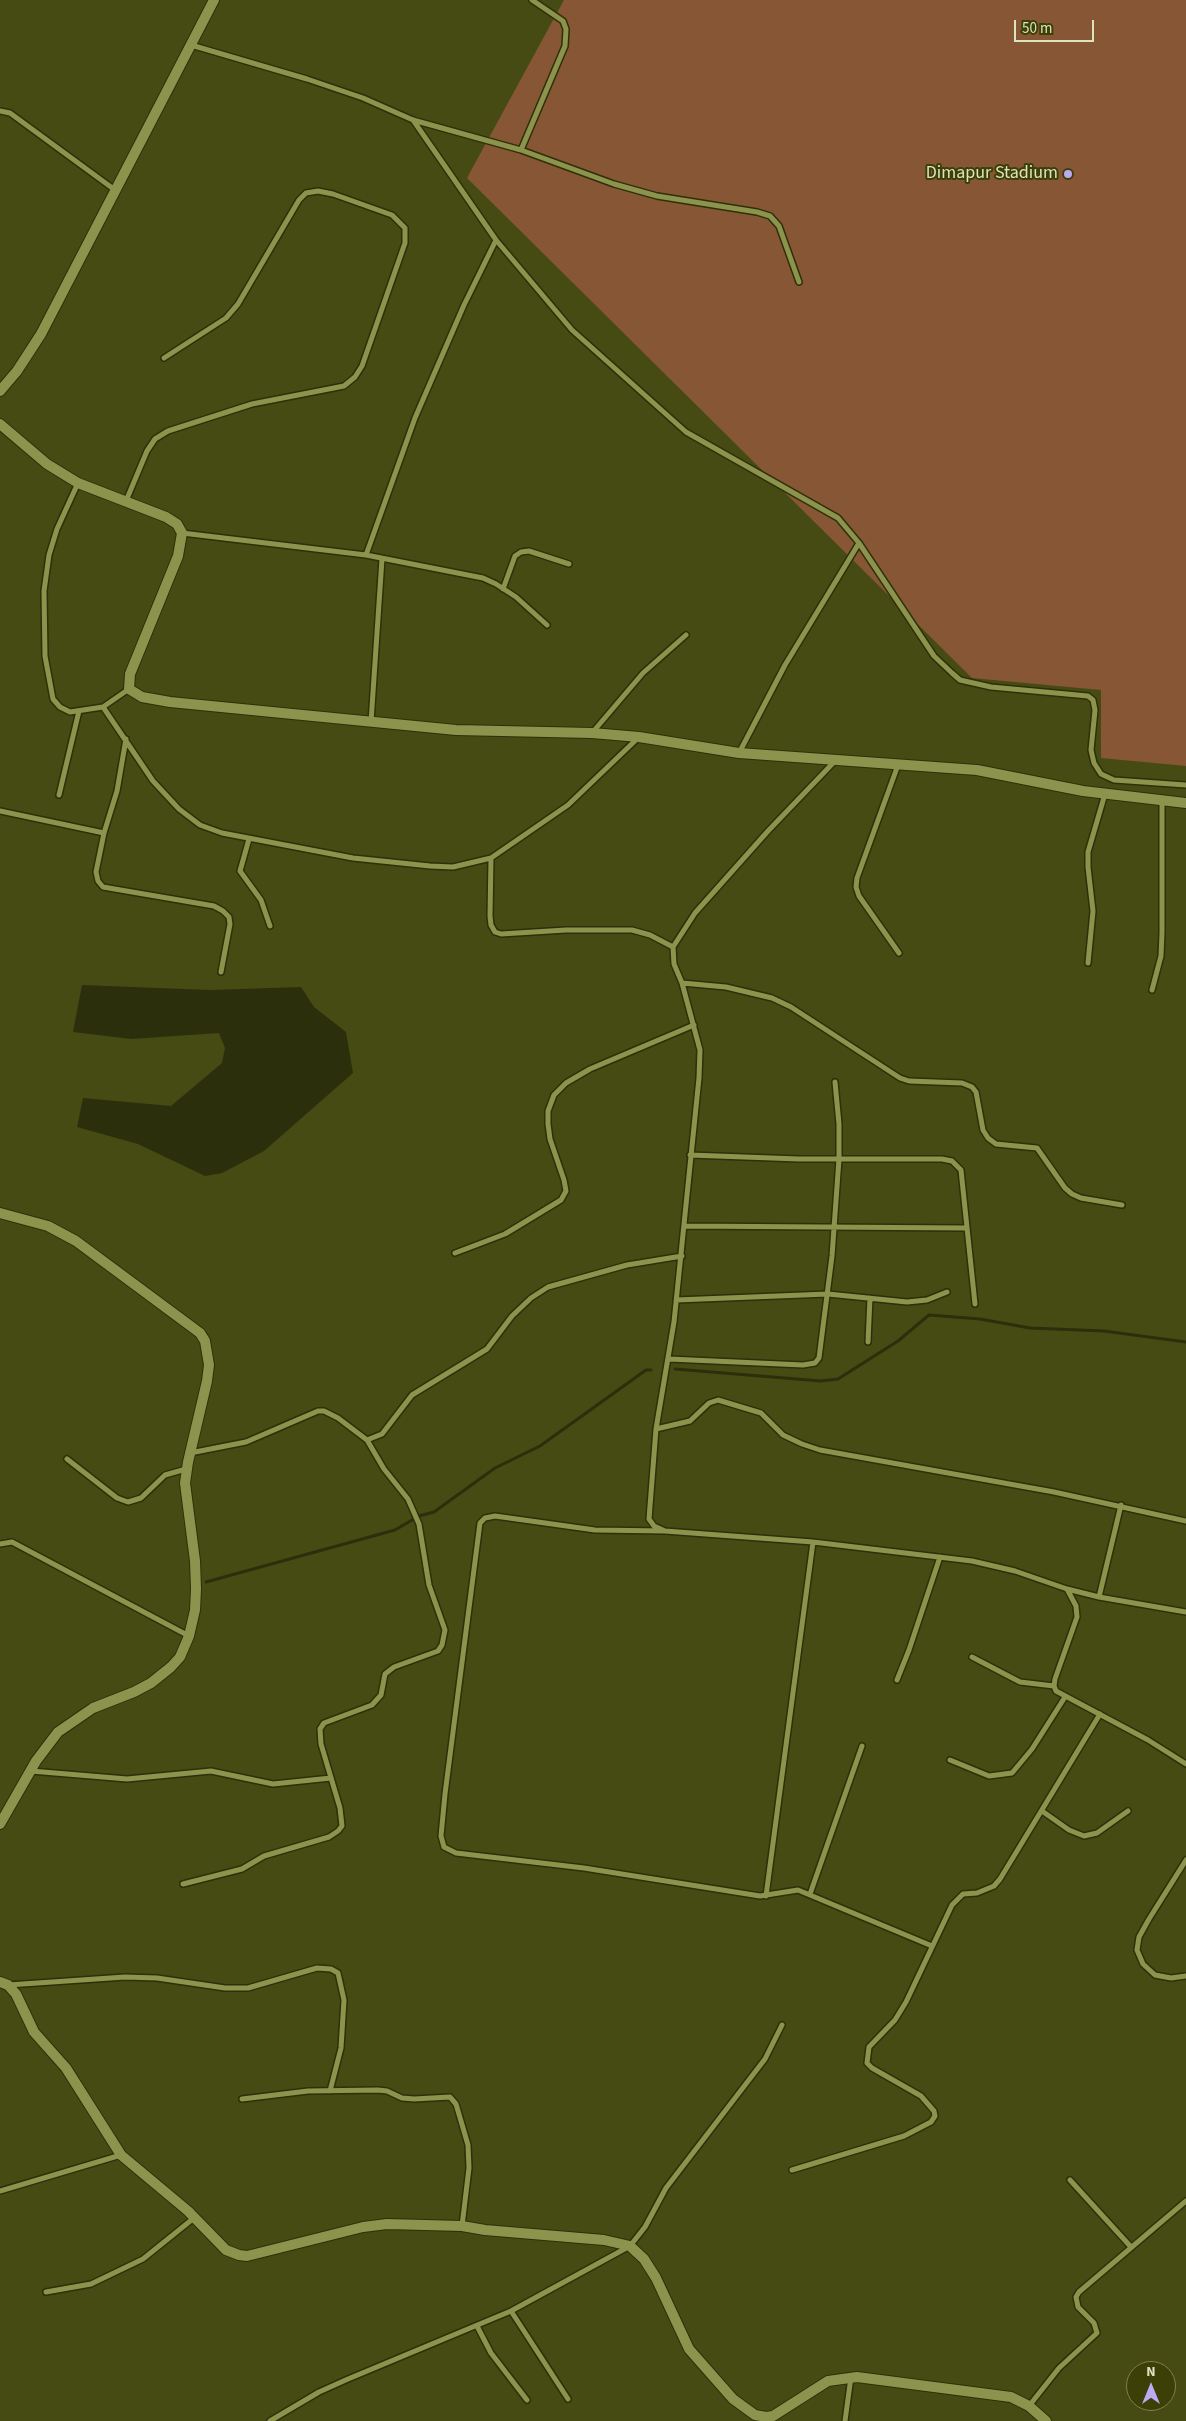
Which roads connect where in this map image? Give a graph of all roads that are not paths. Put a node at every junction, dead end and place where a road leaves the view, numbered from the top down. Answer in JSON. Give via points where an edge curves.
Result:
{"nodes":[{"id":1,"x":214,"y":0,"type":"edge"},
{"id":2,"x":532,"y":0,"type":"edge"},
{"id":3,"x":190,"y":44,"type":"junction"},
{"id":4,"x":0,"y":112,"type":"edge"},
{"id":5,"x":413,"y":120,"type":"junction"},
{"id":6,"x":520,"y":150,"type":"junction"},
{"id":7,"x":115,"y":190,"type":"junction"},
{"id":8,"x":496,"y":240,"type":"junction"},
{"id":9,"x":799,"y":282,"type":"dead end"},
{"id":10,"x":164,"y":358,"type":"dead end"},
{"id":11,"x":0,"y":391,"type":"edge"},
{"id":12,"x":0,"y":424,"type":"edge"},
{"id":13,"x":78,"y":483,"type":"junction"},
{"id":14,"x":126,"y":501,"type":"junction"},
{"id":15,"x":182,"y":532,"type":"junction"},
{"id":16,"x":859,"y":543,"type":"junction"},
{"id":17,"x":366,"y":555,"type":"junction"},
{"id":18,"x":382,"y":559,"type":"junction"},
{"id":19,"x":569,"y":564,"type":"dead end"},
{"id":20,"x":503,"y":589,"type":"junction"},
{"id":21,"x":547,"y":625,"type":"dead end"},
{"id":22,"x":686,"y":635,"type":"dead end"},
{"id":23,"x":129,"y":688,"type":"junction"},
{"id":24,"x":103,"y":707,"type":"junction"},
{"id":25,"x":80,"y":710,"type":"junction"},
{"id":26,"x":370,"y":722,"type":"junction"},
{"id":27,"x":592,"y":733,"type":"junction"},
{"id":28,"x":639,"y":737,"type":"junction"},
{"id":29,"x":126,"y":738,"type":"junction"},
{"id":30,"x":739,"y":753,"type":"junction"},
{"id":31,"x":835,"y":761,"type":"junction"},
{"id":32,"x":898,"y":764,"type":"junction"},
{"id":33,"x":1186,"y":785,"type":"edge"},
{"id":34,"x":1105,"y":794,"type":"junction"},
{"id":35,"x":59,"y":796,"type":"dead end"},
{"id":36,"x":1162,"y":801,"type":"junction"},
{"id":37,"x":1186,"y":803,"type":"edge"},
{"id":38,"x":0,"y":811,"type":"edge"},
{"id":39,"x":104,"y":833,"type":"junction"},
{"id":40,"x":250,"y":838,"type":"junction"},
{"id":41,"x":492,"y":858,"type":"junction"},
{"id":42,"x":270,"y":926,"type":"dead end"},
{"id":43,"x":673,"y":947,"type":"junction"},
{"id":44,"x":900,"y":953,"type":"dead end"},
{"id":45,"x":1088,"y":963,"type":"dead end"},
{"id":46,"x":221,"y":972,"type":"dead end"},
{"id":47,"x":682,"y":983,"type":"junction"},
{"id":48,"x":1152,"y":990,"type":"dead end"},
{"id":49,"x":694,"y":1025,"type":"junction"},
{"id":50,"x":835,"y":1082,"type":"dead end"},
{"id":51,"x":690,"y":1154,"type":"junction"},
{"id":52,"x":839,"y":1159,"type":"junction"},
{"id":53,"x":1122,"y":1205,"type":"dead end"},
{"id":54,"x":0,"y":1213,"type":"edge"},
{"id":55,"x":684,"y":1226,"type":"junction"},
{"id":56,"x":833,"y":1228,"type":"junction"},
{"id":57,"x":966,"y":1228,"type":"junction"},
{"id":58,"x":455,"y":1253,"type":"dead end"},
{"id":59,"x":682,"y":1256,"type":"junction"},
{"id":60,"x":947,"y":1292,"type":"dead end"},
{"id":61,"x":828,"y":1294,"type":"junction"},
{"id":62,"x":870,"y":1298,"type":"junction"},
{"id":63,"x":676,"y":1300,"type":"junction"},
{"id":64,"x":975,"y":1304,"type":"dead end"},
{"id":65,"x":868,"y":1342,"type":"dead end"},
{"id":66,"x":668,"y":1359,"type":"junction"},
{"id":67,"x":656,"y":1429,"type":"junction"},
{"id":68,"x":367,"y":1440,"type":"junction"},
{"id":69,"x":190,"y":1453,"type":"junction"},
{"id":70,"x":67,"y":1459,"type":"dead end"},
{"id":71,"x":186,"y":1469,"type":"junction"},
{"id":72,"x":1121,"y":1505,"type":"junction"},
{"id":73,"x":1186,"y":1521,"type":"edge"},
{"id":74,"x":666,"y":1531,"type":"junction"},
{"id":75,"x":813,"y":1542,"type":"junction"},
{"id":76,"x":0,"y":1544,"type":"edge"},
{"id":77,"x":940,"y":1557,"type":"junction"},
{"id":78,"x":1067,"y":1589,"type":"junction"},
{"id":79,"x":1099,"y":1597,"type":"junction"},
{"id":80,"x":1186,"y":1612,"type":"edge"},
{"id":81,"x":189,"y":1636,"type":"junction"},
{"id":82,"x":972,"y":1656,"type":"dead end"},
{"id":83,"x":897,"y":1680,"type":"dead end"},
{"id":84,"x":1054,"y":1686,"type":"junction"},
{"id":85,"x":1065,"y":1697,"type":"junction"},
{"id":86,"x":1100,"y":1714,"type":"junction"},
{"id":87,"x":862,"y":1746,"type":"dead end"},
{"id":88,"x":950,"y":1760,"type":"dead end"},
{"id":89,"x":1186,"y":1764,"type":"edge"},
{"id":90,"x":30,"y":1771,"type":"junction"},
{"id":91,"x":331,"y":1778,"type":"junction"},
{"id":92,"x":1042,"y":1811,"type":"junction"},
{"id":93,"x":1128,"y":1811,"type":"dead end"},
{"id":94,"x":0,"y":1824,"type":"edge"},
{"id":95,"x":1186,"y":1860,"type":"edge"},
{"id":96,"x":183,"y":1884,"type":"dead end"},
{"id":97,"x":810,"y":1894,"type":"junction"},
{"id":98,"x":766,"y":1896,"type":"junction"},
{"id":99,"x":932,"y":1946,"type":"junction"},
{"id":100,"x":1186,"y":1976,"type":"edge"},
{"id":101,"x":4,"y":1984,"type":"edge"},
{"id":102,"x":782,"y":2025,"type":"dead end"},
{"id":103,"x":330,"y":2091,"type":"junction"},
{"id":104,"x":242,"y":2099,"type":"dead end"},
{"id":105,"x":121,"y":2156,"type":"junction"},
{"id":106,"x":792,"y":2170,"type":"dead end"},
{"id":107,"x":1070,"y":2180,"type":"dead end"},
{"id":108,"x":0,"y":2191,"type":"edge"},
{"id":109,"x":1186,"y":2201,"type":"edge"},
{"id":110,"x":194,"y":2218,"type":"junction"},
{"id":111,"x":462,"y":2226,"type":"junction"},
{"id":112,"x":630,"y":2246,"type":"junction"},
{"id":113,"x":1131,"y":2247,"type":"junction"},
{"id":114,"x":46,"y":2292,"type":"dead end"},
{"id":115,"x":511,"y":2311,"type":"junction"},
{"id":116,"x":477,"y":2326,"type":"junction"},
{"id":117,"x":851,"y":2378,"type":"junction"},
{"id":118,"x":568,"y":2398,"type":"dead end"},
{"id":119,"x":527,"y":2400,"type":"dead end"},
{"id":120,"x":1029,"y":2406,"type":"junction"},
{"id":121,"x":270,"y":2421,"type":"edge"},
{"id":122,"x":845,"y":2421,"type":"edge"},
{"id":123,"x":1046,"y":2421,"type":"edge"}],
"edges":[{"from":1,"to":3,"type":"street"},
{"from":2,"to":6,"type":"street","via":[[563,21],[565,46]]},
{"from":3,"to":5,"type":"street","via":[[363,98]]},
{"from":3,"to":7,"type":"street"},
{"from":4,"to":7,"type":"street","via":[[10,113]]},
{"from":5,"to":6,"type":"street"},
{"from":5,"to":8,"type":"street"},
{"from":6,"to":9,"type":"street","via":[[657,196],[770,216],[779,226]]},
{"from":7,"to":11,"type":"street","via":[[41,334]]},
{"from":8,"to":16,"type":"street","via":[[572,330],[686,432],[838,518]]},
{"from":8,"to":17,"type":"street","via":[[415,418]]},
{"from":10,"to":14,"type":"street","via":[[226,318],[238,304],[299,200],[306,194],[318,191],[333,194],[392,215],[405,228],[405,243],[362,366],[354,377],[344,386],[252,404],[168,430],[154,439]]},
{"from":12,"to":13,"type":"street","via":[[47,464]]},
{"from":13,"to":14,"type":"street"},
{"from":13,"to":25,"type":"street","via":[[48,555],[43,621],[53,699],[70,712]]},
{"from":14,"to":15,"type":"street","via":[[177,524]]},
{"from":15,"to":17,"type":"street"},
{"from":15,"to":23,"type":"street","via":[[178,556],[130,674]]},
{"from":16,"to":30,"type":"street","via":[[785,666]]},
{"from":16,"to":33,"type":"street","via":[[934,656],[960,680],[991,688],[1088,696],[1095,704],[1091,750],[1101,774],[1114,780]]},
{"from":17,"to":18,"type":"street"},
{"from":18,"to":20,"type":"street","via":[[483,578]]},
{"from":18,"to":26,"type":"street"},
{"from":19,"to":20,"type":"street","via":[[529,551],[521,552],[515,556]]},
{"from":20,"to":21,"type":"street"},
{"from":22,"to":27,"type":"street","via":[[643,673]]},
{"from":23,"to":24,"type":"street"},
{"from":23,"to":26,"type":"street","via":[[142,697],[170,702]]},
{"from":24,"to":25,"type":"street"},
{"from":24,"to":29,"type":"street"},
{"from":25,"to":35,"type":"street"},
{"from":26,"to":27,"type":"street","via":[[456,730]]},
{"from":27,"to":28,"type":"street"},
{"from":28,"to":30,"type":"street"},
{"from":28,"to":41,"type":"street","via":[[568,805]]},
{"from":29,"to":39,"type":"street","via":[[117,791]]},
{"from":29,"to":40,"type":"street","via":[[153,781],[179,810],[200,825]]},
{"from":30,"to":31,"type":"street"},
{"from":31,"to":32,"type":"street"},
{"from":31,"to":43,"type":"street","via":[[695,913]]},
{"from":32,"to":34,"type":"street","via":[[977,770]]},
{"from":32,"to":44,"type":"street","via":[[856,887],[864,904]]},
{"from":34,"to":36,"type":"street"},
{"from":34,"to":45,"type":"street","via":[[1088,852],[1093,910]]},
{"from":36,"to":37,"type":"street"},
{"from":36,"to":48,"type":"street","via":[[1161,956]]},
{"from":38,"to":39,"type":"street"},
{"from":39,"to":46,"type":"street","via":[[96,872],[103,887],[214,906],[229,917]]},
{"from":40,"to":41,"type":"street","via":[[353,858],[430,866],[453,867]]},
{"from":40,"to":42,"type":"street","via":[[240,871],[261,900]]},
{"from":41,"to":43,"type":"street","via":[[490,916],[495,932],[632,930]]},
{"from":43,"to":47,"type":"street","via":[[674,964]]},
{"from":47,"to":49,"type":"street"},
{"from":47,"to":53,"type":"street","via":[[772,998],[900,1078],[962,1083],[972,1087],[988,1138],[996,1144],[1037,1148],[1072,1194]]},
{"from":49,"to":51,"type":"street","via":[[700,1050]]},
{"from":49,"to":58,"type":"street","via":[[590,1069],[566,1083],[554,1095],[548,1118],[550,1139],[566,1191],[561,1200],[505,1234]]},
{"from":50,"to":52,"type":"street"},
{"from":51,"to":52,"type":"street"},
{"from":51,"to":55,"type":"street"},
{"from":52,"to":56,"type":"street"},
{"from":52,"to":57,"type":"street","via":[[942,1159],[957,1164],[961,1170]]},
{"from":54,"to":69,"type":"street","via":[[48,1226],[76,1240],[200,1333],[207,1350],[208,1373]]},
{"from":55,"to":56,"type":"street"},
{"from":55,"to":59,"type":"street"},
{"from":56,"to":57,"type":"street"},
{"from":56,"to":61,"type":"street"},
{"from":57,"to":64,"type":"street"},
{"from":59,"to":63,"type":"street"},
{"from":59,"to":68,"type":"street","via":[[627,1265],[548,1287],[512,1316],[487,1349],[412,1395],[382,1434]]},
{"from":60,"to":62,"type":"street","via":[[927,1300],[907,1302]]},
{"from":61,"to":62,"type":"street"},
{"from":61,"to":63,"type":"street"},
{"from":61,"to":66,"type":"street","via":[[822,1348],[815,1363]]},
{"from":62,"to":65,"type":"street"},
{"from":63,"to":66,"type":"street"},
{"from":66,"to":67,"type":"street"},
{"from":67,"to":72,"type":"street","via":[[690,1421],[709,1403],[718,1400],[761,1413],[783,1434],[820,1450]]},
{"from":67,"to":74,"type":"street","via":[[649,1519],[654,1526]]},
{"from":68,"to":69,"type":"street","via":[[338,1418],[318,1411],[246,1442]]},
{"from":68,"to":91,"type":"street","via":[[415,1513],[429,1585],[445,1630],[438,1651],[388,1670],[381,1695],[372,1705],[324,1723],[318,1734]]},
{"from":69,"to":71,"type":"street"},
{"from":70,"to":71,"type":"street","via":[[117,1498],[128,1502],[141,1498],[166,1475]]},
{"from":71,"to":81,"type":"street","via":[[196,1589]]},
{"from":72,"to":73,"type":"street"},
{"from":72,"to":79,"type":"street"},
{"from":74,"to":75,"type":"street"},
{"from":74,"to":98,"type":"street","via":[[595,1530],[496,1516],[485,1518],[480,1523],[453,1726],[442,1842],[448,1851],[456,1854],[584,1868]]},
{"from":75,"to":77,"type":"street"},
{"from":75,"to":98,"type":"street"},
{"from":76,"to":81,"type":"street","via":[[12,1542]]},
{"from":77,"to":78,"type":"street","via":[[1015,1571]]},
{"from":77,"to":83,"type":"street"},
{"from":78,"to":79,"type":"street"},
{"from":78,"to":84,"type":"street","via":[[1076,1606],[1077,1617]]},
{"from":79,"to":80,"type":"street"},
{"from":81,"to":90,"type":"street","via":[[180,1657],[171,1667],[134,1692],[93,1708],[74,1720],[58,1732]]},
{"from":82,"to":84,"type":"street","via":[[1020,1682]]},
{"from":84,"to":85,"type":"street"},
{"from":85,"to":86,"type":"street"},
{"from":85,"to":88,"type":"street","via":[[1032,1749],[1012,1773],[989,1776]]},
{"from":86,"to":89,"type":"street"},
{"from":86,"to":92,"type":"street"},
{"from":87,"to":97,"type":"street"},
{"from":90,"to":91,"type":"street","via":[[127,1779],[211,1771],[273,1784]]},
{"from":90,"to":94,"type":"street"},
{"from":91,"to":96,"type":"street","via":[[342,1818],[338,1831],[329,1837],[264,1856],[242,1869]]},
{"from":92,"to":93,"type":"street","via":[[1069,1830],[1084,1836],[1097,1833]]},
{"from":92,"to":99,"type":"street","via":[[994,1886],[958,1896]]},
{"from":95,"to":100,"type":"street","via":[[1139,1937],[1137,1950],[1143,1964],[1155,1975]]},
{"from":97,"to":98,"type":"street","via":[[790,1890]]},
{"from":97,"to":99,"type":"street"},
{"from":99,"to":106,"type":"street","via":[[896,2020],[873,2042],[866,2055],[872,2068],[911,2089],[929,2104],[935,2116],[931,2122],[904,2136]]},
{"from":101,"to":103,"type":"street","via":[[125,1977],[248,1988],[317,1968],[331,1969],[338,1973],[344,2000],[341,2048]]},
{"from":101,"to":105,"type":"street","via":[[16,1994],[34,2032],[66,2068]]},
{"from":102,"to":112,"type":"street","via":[[765,2059],[666,2188],[646,2227]]},
{"from":103,"to":104,"type":"street","via":[[290,2092]]},
{"from":103,"to":111,"type":"street","via":[[378,2090],[402,2098],[453,2099],[469,2156]]},
{"from":105,"to":108,"type":"street"},
{"from":105,"to":110,"type":"street"},
{"from":107,"to":113,"type":"street"},
{"from":109,"to":113,"type":"street"},
{"from":110,"to":111,"type":"street","via":[[226,2250],[239,2256],[363,2227],[409,2223]]},
{"from":110,"to":114,"type":"street","via":[[143,2259],[91,2284]]},
{"from":111,"to":112,"type":"street","via":[[604,2240]]},
{"from":112,"to":115,"type":"street"},
{"from":112,"to":117,"type":"street","via":[[644,2259],[656,2278],[689,2349],[744,2409],[755,2415],[773,2416],[828,2381]]},
{"from":113,"to":120,"type":"street","via":[[1079,2292],[1076,2297],[1078,2307],[1094,2323],[1097,2333],[1059,2368]]},
{"from":115,"to":116,"type":"street"},
{"from":115,"to":118,"type":"street"},
{"from":116,"to":119,"type":"street","via":[[491,2353]]},
{"from":116,"to":121,"type":"street","via":[[334,2385]]},
{"from":117,"to":120,"type":"street","via":[[995,2395]]},
{"from":117,"to":122,"type":"street"},
{"from":120,"to":123,"type":"street"}]}
